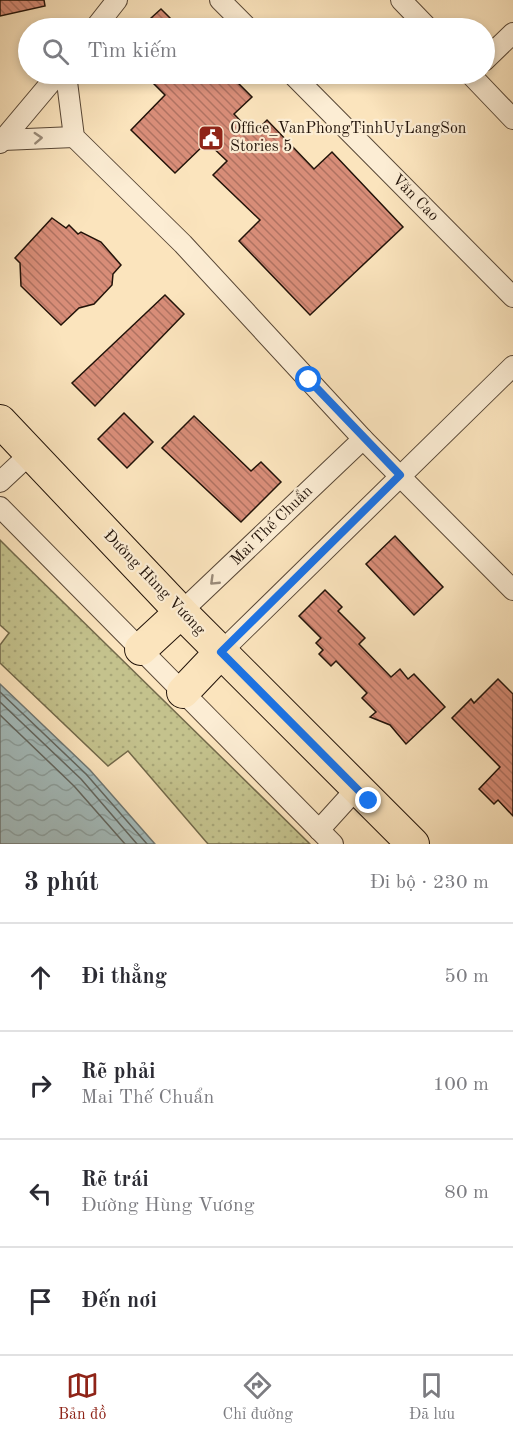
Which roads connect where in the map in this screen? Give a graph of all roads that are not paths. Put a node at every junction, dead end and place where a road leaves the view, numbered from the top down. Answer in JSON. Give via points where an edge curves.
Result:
{"nodes":[{"id":1,"x":117,"y":0,"type":"edge"},
{"id":2,"x":220,"y":0,"type":"edge"},
{"id":3,"x":401,"y":0,"type":"edge"},
{"id":4,"x":103,"y":18,"type":"edge"},
{"id":5,"x":238,"y":18,"type":"edge"},
{"id":6,"x":418,"y":18,"type":"edge"},
{"id":7,"x":513,"y":33,"type":"edge"},
{"id":8,"x":495,"y":51,"type":"edge"},
{"id":9,"x":50,"y":84,"type":"edge"},
{"id":10,"x":67,"y":84,"type":"edge"},
{"id":11,"x":302,"y":84,"type":"edge"},
{"id":12,"x":485,"y":84,"type":"edge"},
{"id":13,"x":513,"y":119,"type":"edge"},
{"id":14,"x":74,"y":137,"type":"junction"},
{"id":15,"x":1,"y":142,"type":"edge"},
{"id":16,"x":513,"y":297,"type":"edge"},
{"id":17,"x":513,"y":366,"type":"edge"},
{"id":18,"x":0,"y":421,"type":"edge"},
{"id":19,"x":363,"y":439,"type":"junction"},
{"id":20,"x":30,"y":454,"type":"junction"},
{"id":21,"x":400,"y":475,"type":"junction"},
{"id":22,"x":0,"y":482,"type":"edge"},
{"id":23,"x":0,"y":507,"type":"edge"},
{"id":24,"x":513,"y":590,"type":"edge"},
{"id":25,"x":181,"y":612,"type":"junction"},
{"id":26,"x":141,"y":649,"type":"junction"},
{"id":27,"x":221,"y":652,"type":"junction"},
{"id":28,"x":183,"y":692,"type":"junction"},
{"id":29,"x":357,"y":788,"type":"junction"},
{"id":30,"x":319,"y":830,"type":"junction"},
{"id":31,"x":333,"y":844,"type":"edge"},
{"id":32,"x":413,"y":844,"type":"edge"}],
"edges":[{"from":1,"to":4,"type":"street"},
{"from":2,"to":5,"type":"street"},
{"from":3,"to":6,"type":"street"},
{"from":7,"to":8,"type":"street"},
{"from":9,"to":15,"type":"street"},
{"from":10,"to":14,"type":"street"},
{"from":11,"to":16,"type":"street","name":"Văn Cao"},
{"from":12,"to":13,"type":"street"},
{"from":15,"to":14,"type":"street","one_way":true},
{"from":14,"to":19,"type":"street","via":[[183,244]]},
{"from":17,"to":21,"type":"street"},
{"from":18,"to":20,"type":"main road","name":"Đường Hùng Vương"},
{"from":19,"to":21,"type":"street"},
{"from":19,"to":25,"type":"street","name":"Mai Thế Chuẩn","one_way":true},
{"from":20,"to":22,"type":"street"},
{"from":20,"to":25,"type":"main road","name":"Đường Hùng Vương"},
{"from":21,"to":24,"type":"street"},
{"from":21,"to":27,"type":"street"},
{"from":23,"to":26,"type":"street"},
{"from":25,"to":26,"type":"main road"},
{"from":25,"to":27,"type":"main road","name":"Đường Hùng Vương"},
{"from":26,"to":28,"type":"street"},
{"from":27,"to":28,"type":"main road"},
{"from":27,"to":29,"type":"main road","name":"Đường Hùng Vương"},
{"from":28,"to":30,"type":"street"},
{"from":29,"to":30,"type":"street"},
{"from":29,"to":32,"type":"main road","name":"Đường Hùng Vương"},
{"from":30,"to":31,"type":"street"}]}
